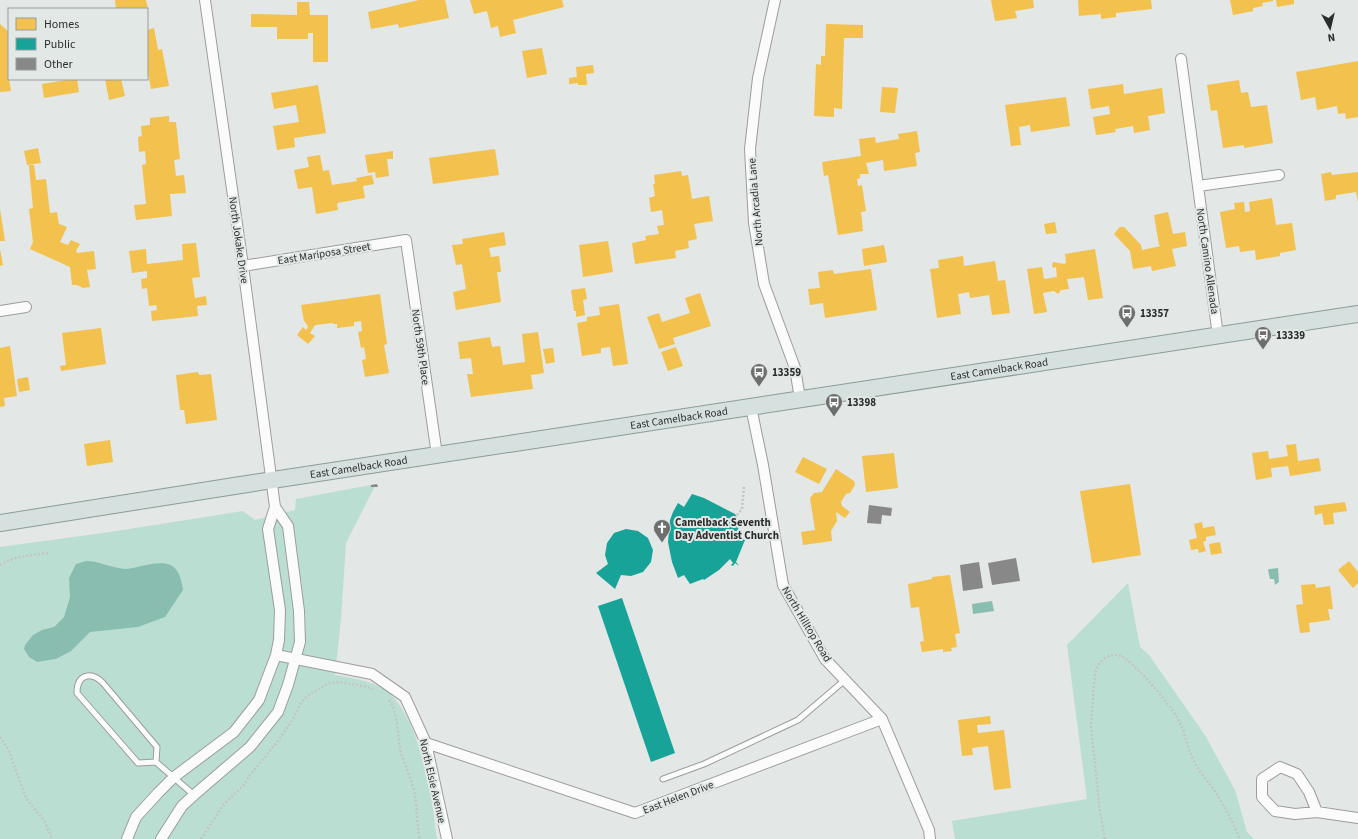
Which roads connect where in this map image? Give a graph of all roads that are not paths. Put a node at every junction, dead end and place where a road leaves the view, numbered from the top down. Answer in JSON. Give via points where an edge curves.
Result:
{"nodes":[{"id":1,"x":205,"y":0,"type":"edge"},
{"id":2,"x":775,"y":0,"type":"edge"},
{"id":3,"x":1181,"y":59,"type":"dead end"},
{"id":4,"x":1279,"y":175,"type":"dead end"},
{"id":5,"x":1198,"y":186,"type":"junction"},
{"id":6,"x":406,"y":240,"type":"joint"},
{"id":7,"x":243,"y":266,"type":"junction"},
{"id":8,"x":26,"y":307,"type":"dead end"},
{"id":9,"x":0,"y":311,"type":"edge"},
{"id":10,"x":1358,"y":314,"type":"edge"},
{"id":11,"x":1218,"y":336,"type":"junction"},
{"id":12,"x":800,"y":399,"type":"junction"},
{"id":13,"x":751,"y":407,"type":"junction"},
{"id":14,"x":437,"y":455,"type":"junction"},
{"id":15,"x":271,"y":480,"type":"junction"},
{"id":16,"x":275,"y":507,"type":"junction"},
{"id":17,"x":0,"y":523,"type":"edge"},
{"id":18,"x":276,"y":655,"type":"junction"},
{"id":19,"x":296,"y":658,"type":"junction"},
{"id":20,"x":845,"y":680,"type":"junction"},
{"id":21,"x":882,"y":719,"type":"junction"},
{"id":22,"x":426,"y":743,"type":"junction"},
{"id":23,"x":156,"y":762,"type":"junction"},
{"id":24,"x":174,"y":777,"type":"junction"},
{"id":25,"x":663,"y":779,"type":"dead end"},
{"id":26,"x":194,"y":795,"type":"junction"},
{"id":27,"x":1317,"y":812,"type":"junction"},
{"id":28,"x":1358,"y":818,"type":"edge"},
{"id":29,"x":127,"y":839,"type":"edge"},
{"id":30,"x":161,"y":839,"type":"edge"},
{"id":31,"x":447,"y":839,"type":"edge"},
{"id":32,"x":930,"y":839,"type":"edge"}],
"edges":[{"from":1,"to":7,"type":"street","name":"North Jokake Drive"},
{"from":2,"to":12,"type":"street","name":"North Arcadia Lane","via":[[758,78],[750,149],[754,223],[764,284],[794,368]]},
{"from":3,"to":5,"type":"street","name":"North Camino Allenada"},
{"from":4,"to":5,"type":"street"},
{"from":5,"to":11,"type":"street","name":"North Camino Allenada"},
{"from":6,"to":7,"type":"street","name":"East Mariposa Street"},
{"from":6,"to":14,"type":"street","name":"North 59th Place"},
{"from":7,"to":15,"type":"street","name":"North Jokake Drive"},
{"from":8,"to":9,"type":"street"},
{"from":10,"to":11,"type":"main road","name":"East Camelback Road"},
{"from":11,"to":12,"type":"main road","name":"East Camelback Road"},
{"from":12,"to":13,"type":"main road","name":"East Camelback Road"},
{"from":13,"to":14,"type":"main road","name":"East Camelback Road"},
{"from":13,"to":20,"type":"street","name":"North Hilltop Road","via":[[782,585],[825,660]]},
{"from":14,"to":15,"type":"main road","name":"East Camelback Road"},
{"from":15,"to":16,"type":"street","name":"North Jokake Drive"},
{"from":15,"to":17,"type":"main road","name":"East Camelback Road"},
{"from":16,"to":18,"type":"street","via":[[268,529],[280,610]]},
{"from":16,"to":19,"type":"street","via":[[288,526],[299,611],[300,642]]},
{"from":18,"to":19,"type":"street","name":"North Elsie Avenue"},
{"from":18,"to":24,"type":"street","via":[[259,700],[234,732]]},
{"from":19,"to":22,"type":"street","name":"North Elsie Avenue","via":[[372,674],[405,697]]},
{"from":19,"to":26,"type":"street","via":[[278,712],[250,747]]},
{"from":20,"to":21,"type":"street","name":"North Hilltop Road"},
{"from":20,"to":25,"type":"lane","via":[[798,720],[704,764]]},
{"from":21,"to":22,"type":"street","name":"East Helen Drive","via":[[635,813]]},
{"from":21,"to":32,"type":"street","name":"North Hilltop Road","via":[[929,830]]},
{"from":22,"to":31,"type":"street","name":"North Elsie Avenue"},
{"from":23,"to":23,"type":"lane","via":[[157,747],[103,683],[97,677],[89,676],[82,679],[77,685],[77,693],[138,763]]},
{"from":23,"to":24,"type":"lane"},
{"from":24,"to":26,"type":"lane"},
{"from":24,"to":29,"type":"street","via":[[136,817]]},
{"from":26,"to":30,"type":"street","via":[[182,806]]},
{"from":27,"to":27,"type":"street","via":[[1295,814],[1275,811],[1262,797],[1262,779],[1280,767],[1297,774],[1309,792]]},
{"from":27,"to":28,"type":"street"}]}
